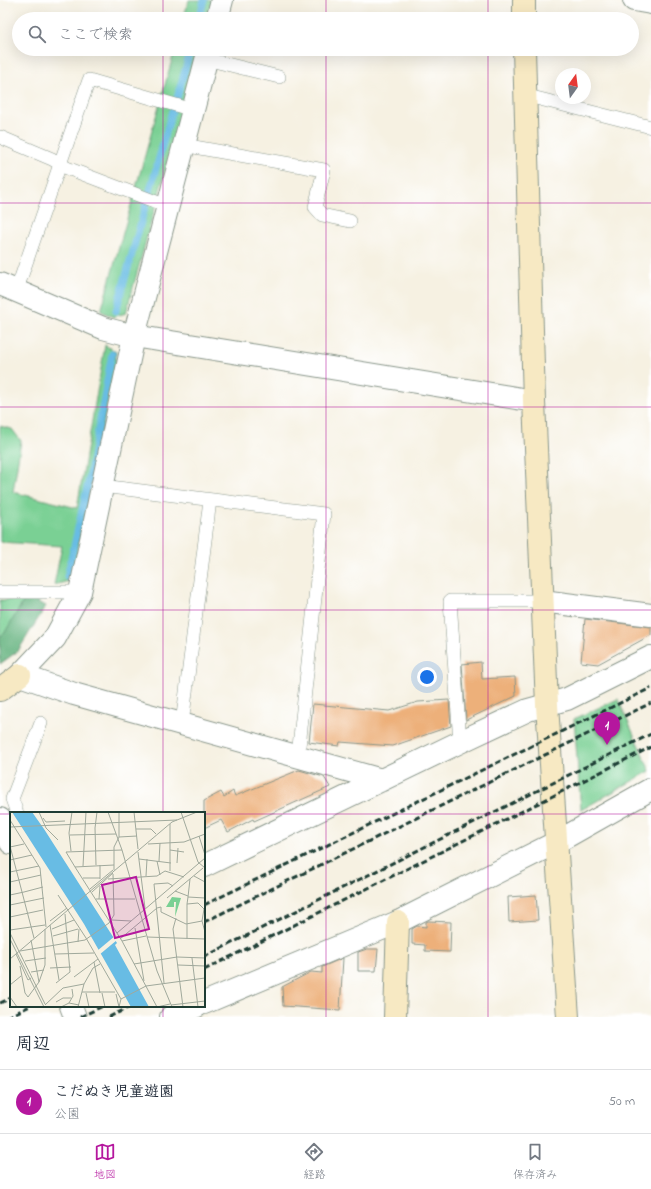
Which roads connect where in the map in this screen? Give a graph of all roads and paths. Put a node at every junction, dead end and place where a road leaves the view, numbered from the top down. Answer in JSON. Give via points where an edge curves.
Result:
{"nodes":[{"id":1,"x":222,"y":0,"type":"edge"},
{"id":2,"x":524,"y":0,"type":"edge"},
{"id":3,"x":634,"y":0,"type":"edge"},
{"id":4,"x":651,"y":3,"type":"edge"},
{"id":5,"x":219,"y":12,"type":"edge"},
{"id":6,"x":524,"y":12,"type":"edge"},
{"id":7,"x":207,"y":56,"type":"edge"},
{"id":8,"x":214,"y":56,"type":"edge"},
{"id":9,"x":524,"y":56,"type":"edge"},
{"id":10,"x":279,"y":78,"type":"dead end"},
{"id":11,"x":524,"y":95,"type":"junction"},
{"id":12,"x":193,"y":110,"type":"junction"},
{"id":13,"x":651,"y":127,"type":"edge"},
{"id":14,"x":0,"y":137,"type":"edge"},
{"id":15,"x":183,"y":145,"type":"junction"},
{"id":16,"x":60,"y":164,"type":"junction"},
{"id":17,"x":167,"y":206,"type":"junction"},
{"id":18,"x":350,"y":221,"type":"dead end"},
{"id":19,"x":8,"y":288,"type":"edge"},
{"id":20,"x":134,"y":336,"type":"junction"},
{"id":21,"x":534,"y":401,"type":"junction"},
{"id":22,"x":102,"y":486,"type":"junction"},
{"id":23,"x":210,"y":500,"type":"junction"},
{"id":24,"x":0,"y":592,"type":"edge"},
{"id":25,"x":80,"y":592,"type":"junction"},
{"id":26,"x":542,"y":601,"type":"junction"},
{"id":27,"x":651,"y":615,"type":"edge"},
{"id":28,"x":651,"y":657,"type":"edge"},
{"id":29,"x":20,"y":676,"type":"junction"},
{"id":30,"x":0,"y":690,"type":"edge"},
{"id":31,"x":547,"y":705,"type":"junction"},
{"id":32,"x":41,"y":723,"type":"dead end"},
{"id":33,"x":182,"y":724,"type":"junction"},
{"id":34,"x":460,"y":742,"type":"junction"},
{"id":35,"x":298,"y":756,"type":"junction"},
{"id":36,"x":382,"y":780,"type":"junction"},
{"id":37,"x":651,"y":789,"type":"edge"},
{"id":38,"x":17,"y":812,"type":"edge"},
{"id":39,"x":0,"y":819,"type":"edge"},
{"id":40,"x":10,"y":841,"type":"edge"},
{"id":41,"x":557,"y":842,"type":"junction"},
{"id":42,"x":205,"y":866,"type":"edge"},
{"id":43,"x":398,"y":922,"type":"junction"},
{"id":44,"x":205,"y":1003,"type":"edge"},
{"id":45,"x":71,"y":1007,"type":"edge"},
{"id":46,"x":195,"y":1007,"type":"edge"},
{"id":47,"x":75,"y":1017,"type":"edge"},
{"id":48,"x":171,"y":1017,"type":"edge"},
{"id":49,"x":394,"y":1017,"type":"edge"},
{"id":50,"x":568,"y":1017,"type":"edge"}],
"edges":[{"from":1,"to":5,"type":"street"},
{"from":2,"to":6,"type":"street"},
{"from":3,"to":4,"type":"street"},
{"from":7,"to":12,"type":"street"},
{"from":8,"to":10,"type":"lane"},
{"from":9,"to":11,"type":"street"},
{"from":11,"to":13,"type":"lane"},
{"from":11,"to":21,"type":"street"},
{"from":12,"to":15,"type":"street"},
{"from":12,"to":16,"type":"lane","via":[[88,80]]},
{"from":14,"to":16,"type":"lane"},
{"from":15,"to":17,"type":"street"},
{"from":15,"to":18,"type":"lane","via":[[324,170],[315,207],[322,215]]},
{"from":16,"to":17,"type":"lane"},
{"from":16,"to":19,"type":"lane"},
{"from":17,"to":20,"type":"street"},
{"from":19,"to":20,"type":"street","via":[[103,328]]},
{"from":20,"to":21,"type":"street"},
{"from":20,"to":22,"type":"street"},
{"from":21,"to":26,"type":"street"},
{"from":22,"to":23,"type":"lane"},
{"from":22,"to":25,"type":"street"},
{"from":23,"to":33,"type":"lane"},
{"from":23,"to":35,"type":"lane","via":[[324,514]]},
{"from":24,"to":25,"type":"lane"},
{"from":25,"to":29,"type":"street","via":[[55,638]]},
{"from":26,"to":27,"type":"street"},
{"from":26,"to":31,"type":"street"},
{"from":26,"to":34,"type":"lane","via":[[450,602]]},
{"from":28,"to":31,"type":"street","via":[[567,699]]},
{"from":29,"to":30,"type":"street"},
{"from":29,"to":33,"type":"street"},
{"from":31,"to":34,"type":"street","via":[[528,710]]},
{"from":31,"to":41,"type":"street"},
{"from":32,"to":38,"type":"lane","via":[[12,799]]},
{"from":33,"to":35,"type":"street"},
{"from":34,"to":36,"type":"street"},
{"from":35,"to":36,"type":"street"},
{"from":36,"to":42,"type":"street"},
{"from":37,"to":41,"type":"street"},
{"from":39,"to":40,"type":"street"},
{"from":41,"to":43,"type":"street"},
{"from":41,"to":50,"type":"street"},
{"from":43,"to":44,"type":"street"},
{"from":43,"to":49,"type":"street"},
{"from":45,"to":47,"type":"street"},
{"from":46,"to":48,"type":"street"}]}
